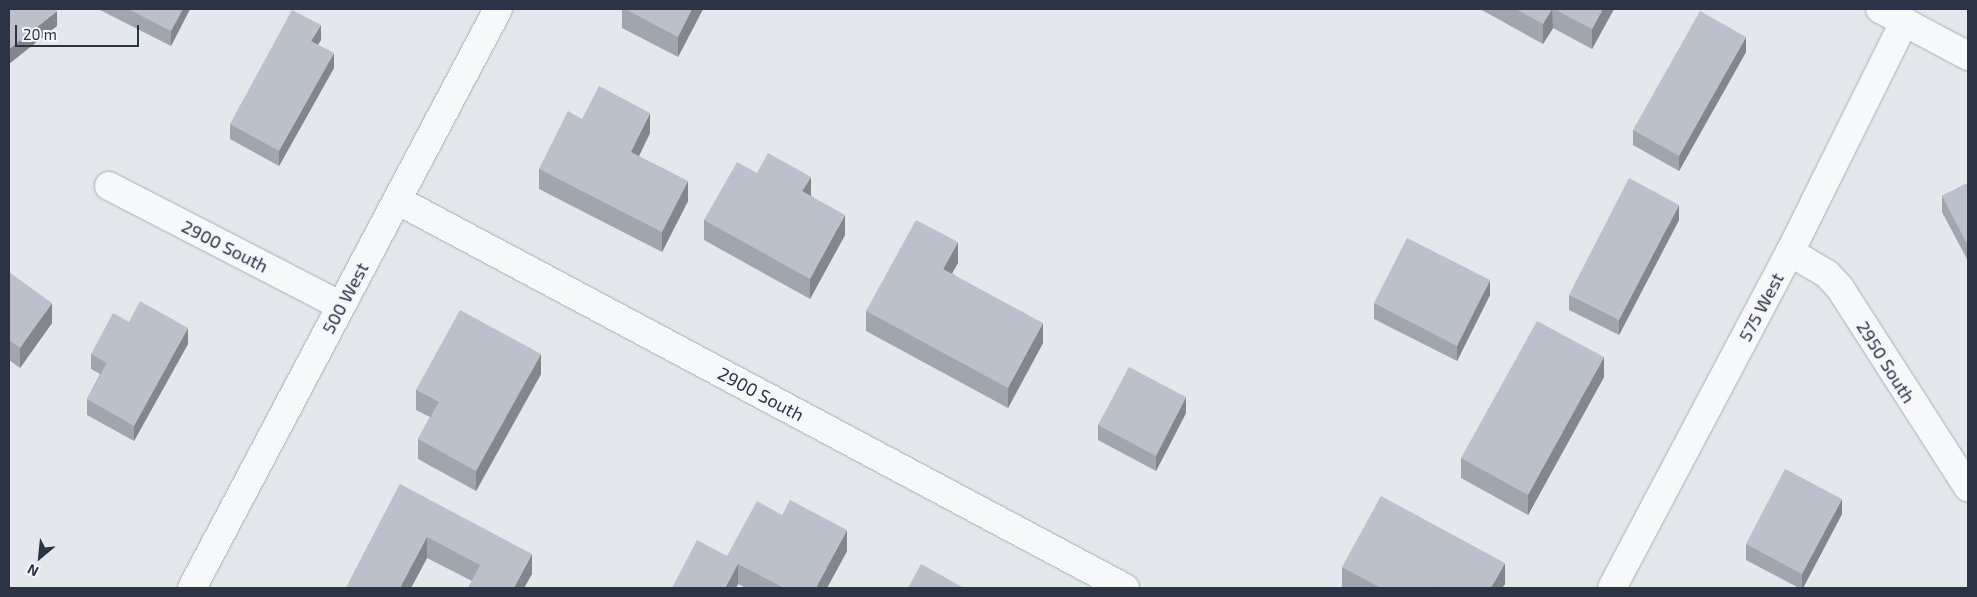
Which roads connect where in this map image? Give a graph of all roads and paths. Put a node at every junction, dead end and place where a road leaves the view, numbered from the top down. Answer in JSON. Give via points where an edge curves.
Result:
{"nodes":[{"id":1,"x":498,"y":9,"type":"edge"},
{"id":2,"x":1880,"y":9,"type":"edge"},
{"id":3,"x":1904,"y":22,"type":"junction"},
{"id":4,"x":1968,"y":56,"type":"edge"},
{"id":5,"x":109,"y":186,"type":"dead end"},
{"id":6,"x":397,"y":200,"type":"junction"},
{"id":7,"x":1790,"y":252,"type":"junction"},
{"id":8,"x":341,"y":306,"type":"junction"},
{"id":9,"x":1968,"y":488,"type":"edge"},
{"id":10,"x":1082,"y":578,"type":"edge"},
{"id":11,"x":192,"y":588,"type":"edge"},
{"id":12,"x":1125,"y":588,"type":"edge"},
{"id":13,"x":1612,"y":588,"type":"edge"}],
"edges":[{"from":1,"to":6,"type":"street","name":"500 West"},
{"from":2,"to":3,"type":"street"},
{"from":3,"to":4,"type":"street"},
{"from":3,"to":7,"type":"street","name":"575 West"},
{"from":5,"to":8,"type":"street","name":"2900 South"},
{"from":6,"to":8,"type":"street","name":"500 West"},
{"from":6,"to":10,"type":"street","name":"2900 South"},
{"from":7,"to":9,"type":"street","name":"2950 South","via":[[1827,274],[1840,288]]},
{"from":7,"to":13,"type":"street","name":"575 West"},
{"from":8,"to":11,"type":"street","name":"500 West"},
{"from":10,"to":12,"type":"street","name":"2900 South"}]}
